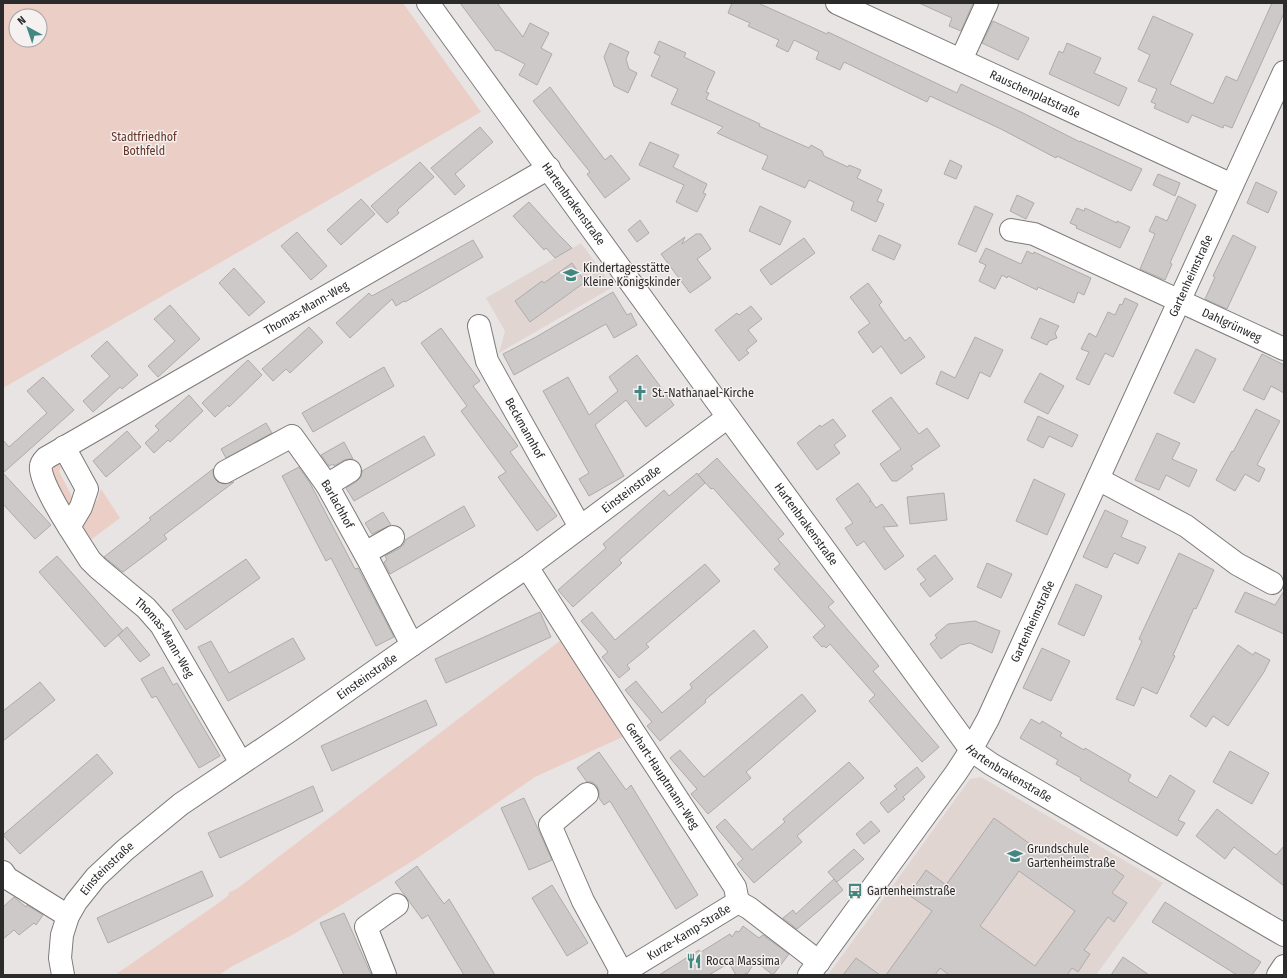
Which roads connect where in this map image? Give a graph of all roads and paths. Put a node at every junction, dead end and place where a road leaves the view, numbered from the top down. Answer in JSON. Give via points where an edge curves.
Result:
{"nodes":[{"id":1,"x":428,"y":3,"type":"edge"},
{"id":2,"x":837,"y":3,"type":"edge"},
{"id":3,"x":987,"y":3,"type":"edge"},
{"id":4,"x":961,"y":60,"type":"junction"},
{"id":5,"x":1284,"y":72,"type":"edge"},
{"id":6,"x":549,"y":168,"type":"junction"},
{"id":7,"x":1232,"y":185,"type":"junction"},
{"id":8,"x":1011,"y":230,"type":"dead end"},
{"id":9,"x":1180,"y":300,"type":"junction"},
{"id":10,"x":479,"y":326,"type":"dead end"},
{"id":11,"x":1284,"y":349,"type":"edge"},
{"id":12,"x":728,"y":417,"type":"junction"},
{"id":13,"x":64,"y":447,"type":"junction"},
{"id":14,"x":350,"y":471,"type":"dead end"},
{"id":15,"x":225,"y":472,"type":"dead end"},
{"id":16,"x":1098,"y":479,"type":"junction"},
{"id":17,"x":327,"y":485,"type":"junction"},
{"id":18,"x":69,"y":527,"type":"junction"},
{"id":19,"x":580,"y":527,"type":"junction"},
{"id":20,"x":393,"y":537,"type":"dead end"},
{"id":21,"x":366,"y":553,"type":"junction"},
{"id":22,"x":527,"y":567,"type":"junction"},
{"id":23,"x":1272,"y":583,"type":"dead end"},
{"id":24,"x":412,"y":645,"type":"junction"},
{"id":25,"x":971,"y":750,"type":"junction"},
{"id":26,"x":241,"y":764,"type":"junction"},
{"id":27,"x":587,"y":794,"type":"dead end"},
{"id":28,"x":4,"y":876,"type":"edge"},
{"id":29,"x":738,"y":902,"type":"junction"},
{"id":30,"x":397,"y":905,"type":"dead end"},
{"id":31,"x":68,"y":916,"type":"junction"},
{"id":32,"x":1284,"y":935,"type":"edge"},
{"id":33,"x":1284,"y":966,"type":"edge"},
{"id":34,"x":814,"y":968,"type":"edge"},
{"id":35,"x":621,"y":974,"type":"edge"},
{"id":36,"x":62,"y":975,"type":"edge"},
{"id":37,"x":385,"y":975,"type":"edge"},
{"id":38,"x":1278,"y":975,"type":"edge"}],
"edges":[{"from":1,"to":6,"type":"street","name":"Hartenbrakenstraße"},
{"from":2,"to":4,"type":"street","name":"Rauschenplatstraße"},
{"from":3,"to":4,"type":"street"},
{"from":4,"to":7,"type":"street","name":"Rauschenplatstraße"},
{"from":5,"to":7,"type":"street","name":"Gartenheimstraße"},
{"from":6,"to":12,"type":"street","name":"Hartenbrakenstraße"},
{"from":6,"to":13,"type":"street","name":"Thomas-Mann-Weg"},
{"from":7,"to":9,"type":"street","name":"Gartenheimstraße"},
{"from":8,"to":9,"type":"street","name":"Dahlgrünweg","via":[[1034,234]]},
{"from":9,"to":11,"type":"street","name":"Dahlgrünweg"},
{"from":9,"to":16,"type":"street","name":"Gartenheimstraße"},
{"from":10,"to":19,"type":"street","name":"Beckmannhof","via":[[487,361]]},
{"from":12,"to":19,"type":"street","name":"Einsteinstraße"},
{"from":12,"to":25,"type":"street","name":"Hartenbrakenstraße"},
{"from":13,"to":18,"type":"street","via":[[87,489]]},
{"from":13,"to":18,"type":"street","name":"Thomas-Mann-Weg","via":[[46,458],[41,465],[41,475]]},
{"from":14,"to":17,"type":"street"},
{"from":15,"to":17,"type":"street","name":"Barlachhof","via":[[292,436]]},
{"from":16,"to":23,"type":"street","via":[[1186,526],[1236,564]]},
{"from":16,"to":25,"type":"street","name":"Gartenheimstraße","via":[[988,719]]},
{"from":17,"to":21,"type":"street","name":"Barlachhof"},
{"from":18,"to":26,"type":"street","name":"Thomas-Mann-Weg","via":[[90,560],[146,608],[161,625]]},
{"from":19,"to":22,"type":"street","name":"Einsteinstraße"},
{"from":20,"to":21,"type":"street"},
{"from":21,"to":24,"type":"street","name":"Barlachhof"},
{"from":22,"to":24,"type":"street","name":"Einsteinstraße"},
{"from":22,"to":29,"type":"street","name":"Gerhart-Hauptmann-Weg","via":[[736,887]]},
{"from":24,"to":26,"type":"street","name":"Einsteinstraße"},
{"from":25,"to":32,"type":"street","name":"Hartenbrakenstraße"},
{"from":25,"to":34,"type":"street","name":"Gartenheimstraße"},
{"from":26,"to":31,"type":"street","name":"Einsteinstraße","via":[[181,804],[125,850],[96,877]]},
{"from":27,"to":35,"type":"street","via":[[550,825],[582,901]]},
{"from":28,"to":31,"type":"street"},
{"from":29,"to":34,"type":"street","via":[[749,908]]},
{"from":29,"to":35,"type":"street","name":"Kurze-Kamp-Straße"},
{"from":30,"to":37,"type":"street","via":[[366,927]]},
{"from":31,"to":36,"type":"street","name":"Einsteinstraße","via":[[61,942]]},
{"from":33,"to":38,"type":"street"}]}
